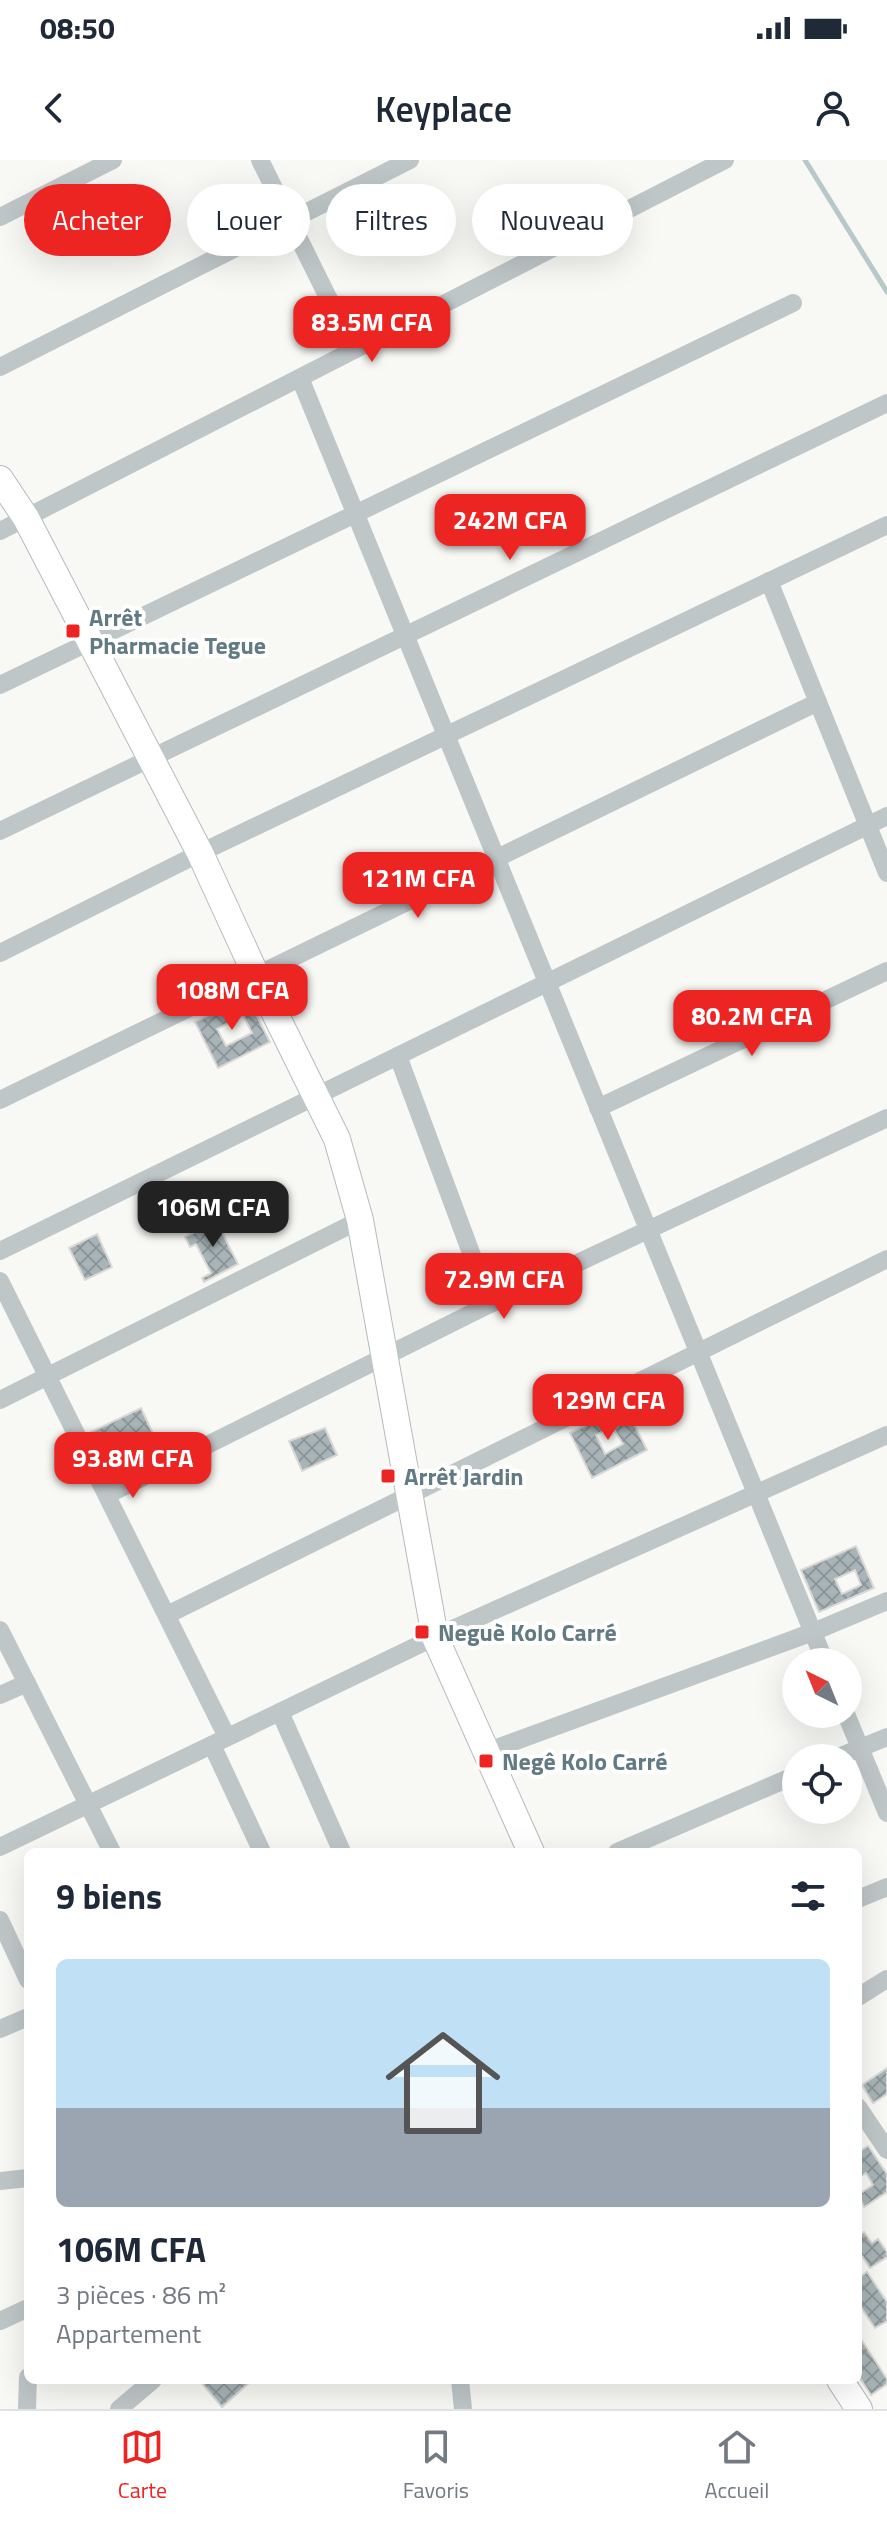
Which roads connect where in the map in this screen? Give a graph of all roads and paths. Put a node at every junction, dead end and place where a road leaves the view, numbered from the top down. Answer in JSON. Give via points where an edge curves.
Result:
{"nodes":[{"id":1,"x":113,"y":160,"type":"edge"},
{"id":2,"x":260,"y":160,"type":"edge"},
{"id":3,"x":410,"y":160,"type":"edge"},
{"id":4,"x":725,"y":160,"type":"edge"},
{"id":5,"x":272,"y":184,"type":"edge"},
{"id":6,"x":310,"y":210,"type":"edge"},
{"id":7,"x":0,"y":217,"type":"edge"},
{"id":8,"x":219,"y":256,"type":"edge"},
{"id":9,"x":308,"y":256,"type":"edge"},
{"id":10,"x":793,"y":303,"type":"dead end"},
{"id":11,"x":354,"y":350,"type":"junction"},
{"id":12,"x":0,"y":367,"type":"edge"},
{"id":13,"x":300,"y":378,"type":"junction"},
{"id":14,"x":887,"y":403,"type":"edge"},
{"id":15,"x":0,"y":479,"type":"edge"},
{"id":16,"x":356,"y":513,"type":"junction"},
{"id":17,"x":26,"y":518,"type":"junction"},
{"id":18,"x":887,"y":525,"type":"edge"},
{"id":19,"x":0,"y":531,"type":"edge"},
{"id":20,"x":769,"y":581,"type":"junction"},
{"id":21,"x":405,"y":636,"type":"junction"},
{"id":22,"x":90,"y":642,"type":"junction"},
{"id":23,"x":0,"y":685,"type":"edge"},
{"id":24,"x":818,"y":702,"type":"junction"},
{"id":25,"x":446,"y":736,"type":"junction"},
{"id":26,"x":151,"y":758,"type":"junction"},
{"id":27,"x":887,"y":816,"type":"edge"},
{"id":28,"x":868,"y":826,"type":"junction"},
{"id":29,"x":0,"y":831,"type":"edge"},
{"id":30,"x":200,"y":853,"type":"junction"},
{"id":31,"x":497,"y":859,"type":"junction"},
{"id":32,"x":887,"y":873,"type":"edge"},
{"id":33,"x":0,"y":953,"type":"edge"},
{"id":34,"x":887,"y":971,"type":"edge"},
{"id":35,"x":256,"y":975,"type":"junction"},
{"id":36,"x":547,"y":984,"type":"junction"},
{"id":37,"x":398,"y":1056,"type":"junction"},
{"id":38,"x":315,"y":1098,"type":"junction"},
{"id":39,"x":0,"y":1100,"type":"edge"},
{"id":40,"x":598,"y":1108,"type":"junction"},
{"id":41,"x":887,"y":1118,"type":"edge"},
{"id":42,"x":360,"y":1220,"type":"junction"},
{"id":43,"x":649,"y":1231,"type":"junction"},
{"id":44,"x":0,"y":1251,"type":"edge"},
{"id":45,"x":887,"y":1259,"type":"edge"},
{"id":46,"x":0,"y":1281,"type":"edge"},
{"id":47,"x":490,"y":1304,"type":"junction"},
{"id":48,"x":698,"y":1351,"type":"junction"},
{"id":49,"x":384,"y":1357,"type":"junction"},
{"id":50,"x":47,"y":1376,"type":"junction"},
{"id":51,"x":0,"y":1400,"type":"edge"},
{"id":52,"x":887,"y":1435,"type":"edge"},
{"id":53,"x":756,"y":1493,"type":"junction"},
{"id":54,"x":107,"y":1495,"type":"junction"},
{"id":55,"x":409,"y":1495,"type":"junction"},
{"id":56,"x":887,"y":1601,"type":"edge"},
{"id":57,"x":167,"y":1615,"type":"junction"},
{"id":58,"x":0,"y":1630,"type":"edge"},
{"id":59,"x":813,"y":1632,"type":"junction"},
{"id":60,"x":435,"y":1637,"type":"junction"},
{"id":61,"x":819,"y":1648,"type":"edge"},
{"id":62,"x":27,"y":1683,"type":"junction"},
{"id":63,"x":0,"y":1695,"type":"edge"},
{"id":64,"x":280,"y":1712,"type":"junction"},
{"id":65,"x":887,"y":1737,"type":"edge"},
{"id":66,"x":220,"y":1741,"type":"junction"},
{"id":67,"x":862,"y":1747,"type":"edge"},
{"id":68,"x":486,"y":1752,"type":"junction"},
{"id":69,"x":862,"y":1753,"type":"edge"},
{"id":70,"x":782,"y":1781,"type":"edge"},
{"id":71,"x":88,"y":1805,"type":"junction"},
{"id":72,"x":887,"y":1813,"type":"edge"},
{"id":73,"x":101,"y":1830,"type":"junction"},
{"id":74,"x":0,"y":1847,"type":"edge"},
{"id":75,"x":97,"y":1848,"type":"edge"},
{"id":76,"x":110,"y":1848,"type":"edge"},
{"id":77,"x":260,"y":1848,"type":"edge"},
{"id":78,"x":340,"y":1848,"type":"edge"},
{"id":79,"x":529,"y":1848,"type":"edge"},
{"id":80,"x":626,"y":1848,"type":"edge"},
{"id":81,"x":887,"y":1887,"type":"edge"},
{"id":82,"x":862,"y":1897,"type":"edge"},
{"id":83,"x":0,"y":1920,"type":"edge"},
{"id":84,"x":24,"y":1971,"type":"edge"},
{"id":85,"x":887,"y":1979,"type":"edge"},
{"id":86,"x":862,"y":1995,"type":"edge"},
{"id":87,"x":24,"y":2019,"type":"edge"},
{"id":88,"x":0,"y":2029,"type":"edge"},
{"id":89,"x":862,"y":2113,"type":"edge"},
{"id":90,"x":887,"y":2150,"type":"edge"},
{"id":91,"x":24,"y":2178,"type":"edge"},
{"id":92,"x":0,"y":2181,"type":"edge"},
{"id":93,"x":24,"y":2310,"type":"edge"},
{"id":94,"x":0,"y":2321,"type":"edge"},
{"id":95,"x":28,"y":2384,"type":"edge"},
{"id":96,"x":460,"y":2384,"type":"edge"},
{"id":97,"x":843,"y":2384,"type":"edge"},
{"id":98,"x":138,"y":2387,"type":"edge"},
{"id":99,"x":27,"y":2409,"type":"edge"},
{"id":100,"x":119,"y":2409,"type":"edge"},
{"id":101,"x":463,"y":2409,"type":"edge"},
{"id":102,"x":859,"y":2409,"type":"edge"}],
"edges":[{"from":1,"to":7,"type":"street"},
{"from":2,"to":5,"type":"street"},
{"from":3,"to":6,"type":"street"},
{"from":4,"to":11,"type":"street"},
{"from":8,"to":12,"type":"street"},
{"from":9,"to":11,"type":"street"},
{"from":10,"to":16,"type":"street"},
{"from":11,"to":13,"type":"street"},
{"from":13,"to":16,"type":"street"},
{"from":13,"to":17,"type":"street"},
{"from":14,"to":21,"type":"street"},
{"from":15,"to":17,"type":"street"},
{"from":16,"to":21,"type":"street"},
{"from":16,"to":22,"type":"street"},
{"from":17,"to":19,"type":"street"},
{"from":17,"to":22,"type":"street"},
{"from":18,"to":20,"type":"street"},
{"from":20,"to":24,"type":"street"},
{"from":20,"to":25,"type":"street"},
{"from":21,"to":25,"type":"street"},
{"from":21,"to":26,"type":"street"},
{"from":22,"to":23,"type":"street"},
{"from":22,"to":26,"type":"street"},
{"from":24,"to":28,"type":"street"},
{"from":24,"to":31,"type":"street"},
{"from":25,"to":30,"type":"street"},
{"from":25,"to":31,"type":"street"},
{"from":26,"to":29,"type":"street"},
{"from":26,"to":30,"type":"street"},
{"from":27,"to":28,"type":"street"},
{"from":28,"to":32,"type":"street"},
{"from":28,"to":36,"type":"street"},
{"from":30,"to":33,"type":"street"},
{"from":30,"to":35,"type":"street"},
{"from":31,"to":35,"type":"street"},
{"from":31,"to":36,"type":"street"},
{"from":34,"to":40,"type":"street"},
{"from":35,"to":38,"type":"street"},
{"from":35,"to":39,"type":"street"},
{"from":36,"to":37,"type":"street"},
{"from":36,"to":40,"type":"street"},
{"from":37,"to":38,"type":"street"},
{"from":37,"to":47,"type":"street"},
{"from":38,"to":42,"type":"street","via":[[337,1139]]},
{"from":38,"to":44,"type":"street"},
{"from":40,"to":43,"type":"street"},
{"from":41,"to":43,"type":"street"},
{"from":42,"to":49,"type":"street"},
{"from":42,"to":50,"type":"street"},
{"from":43,"to":47,"type":"street"},
{"from":43,"to":48,"type":"street"},
{"from":45,"to":48,"type":"street"},
{"from":46,"to":50,"type":"street"},
{"from":47,"to":49,"type":"street"},
{"from":48,"to":53,"type":"street"},
{"from":48,"to":55,"type":"street"},
{"from":49,"to":54,"type":"street"},
{"from":49,"to":55,"type":"street"},
{"from":50,"to":51,"type":"street"},
{"from":50,"to":54,"type":"street"},
{"from":52,"to":53,"type":"street"},
{"from":53,"to":59,"type":"street"},
{"from":53,"to":60,"type":"street"},
{"from":54,"to":57,"type":"street"},
{"from":55,"to":57,"type":"street"},
{"from":55,"to":60,"type":"street"},
{"from":56,"to":59,"type":"street"},
{"from":57,"to":66,"type":"street"},
{"from":58,"to":62,"type":"street"},
{"from":59,"to":61,"type":"street"},
{"from":59,"to":68,"type":"street"},
{"from":60,"to":64,"type":"street"},
{"from":60,"to":68,"type":"street"},
{"from":62,"to":63,"type":"street"},
{"from":62,"to":71,"type":"street"},
{"from":64,"to":66,"type":"street"},
{"from":64,"to":78,"type":"street"},
{"from":65,"to":67,"type":"street"},
{"from":66,"to":71,"type":"street"},
{"from":66,"to":77,"type":"street"},
{"from":68,"to":79,"type":"street"},
{"from":69,"to":72,"type":"street"},
{"from":70,"to":80,"type":"street"},
{"from":71,"to":73,"type":"street"},
{"from":71,"to":74,"type":"street"},
{"from":73,"to":75,"type":"street"},
{"from":73,"to":76,"type":"street"},
{"from":81,"to":82,"type":"street"},
{"from":83,"to":84,"type":"street"},
{"from":85,"to":86,"type":"street"},
{"from":87,"to":88,"type":"street"},
{"from":89,"to":90,"type":"street"},
{"from":91,"to":92,"type":"street"},
{"from":93,"to":94,"type":"street"},
{"from":95,"to":99,"type":"street"},
{"from":96,"to":101,"type":"street"},
{"from":97,"to":102,"type":"street"},
{"from":98,"to":100,"type":"street"}]}
